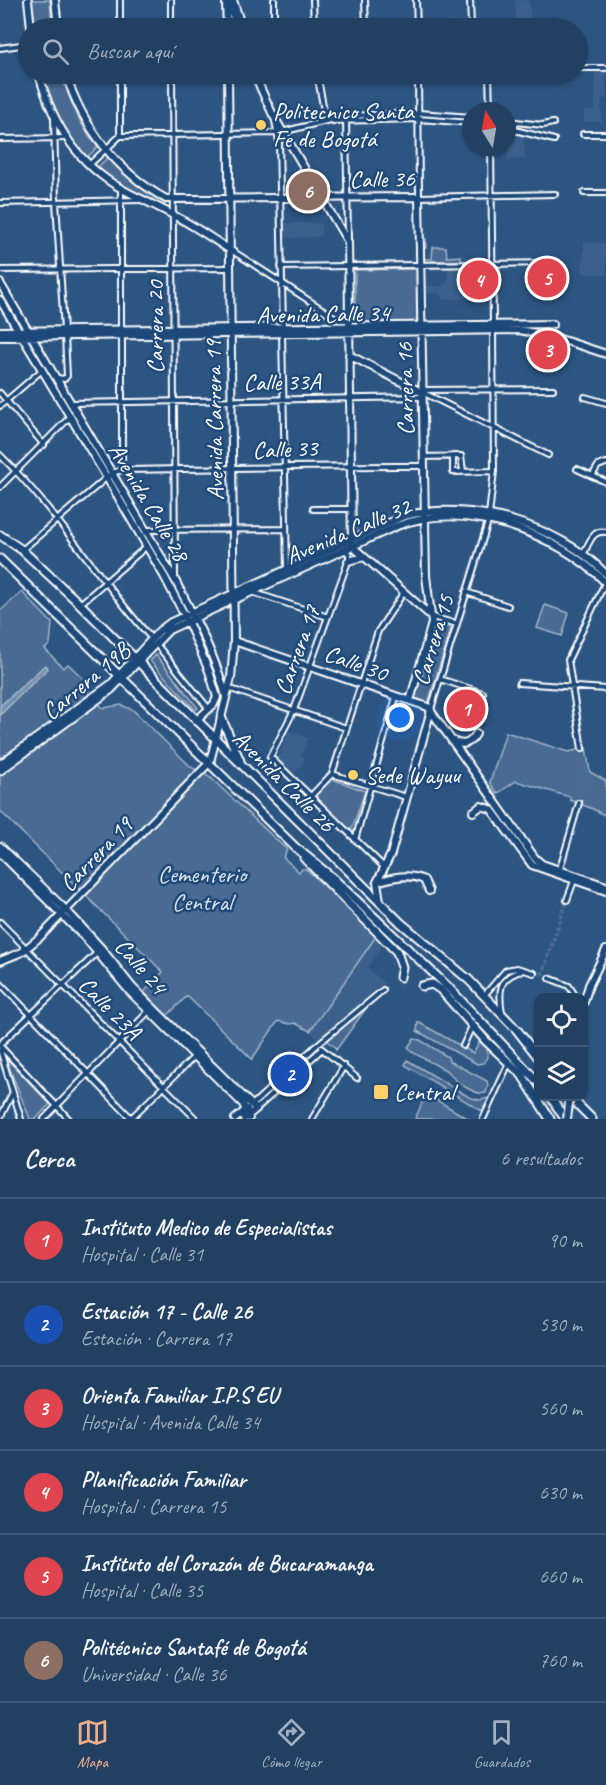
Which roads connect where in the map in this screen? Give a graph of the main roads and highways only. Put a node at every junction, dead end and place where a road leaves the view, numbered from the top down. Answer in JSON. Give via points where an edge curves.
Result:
{"nodes":[{"id":1,"x":28,"y":0,"type":"edge"},
{"id":2,"x":55,"y":0,"type":"edge"},
{"id":3,"x":227,"y":0,"type":"edge"},
{"id":4,"x":233,"y":0,"type":"edge"},
{"id":5,"x":30,"y":18,"type":"edge"},
{"id":6,"x":57,"y":18,"type":"edge"},
{"id":7,"x":227,"y":18,"type":"edge"},
{"id":8,"x":233,"y":18,"type":"edge"},
{"id":9,"x":239,"y":18,"type":"edge"},
{"id":10,"x":43,"y":84,"type":"edge"},
{"id":11,"x":70,"y":84,"type":"edge"},
{"id":12,"x":228,"y":84,"type":"edge"},
{"id":13,"x":259,"y":84,"type":"edge"},
{"id":14,"x":419,"y":197,"type":"joint"},
{"id":15,"x":230,"y":199,"type":"junction"},
{"id":16,"x":322,"y":199,"type":"junction"},
{"id":17,"x":230,"y":250,"type":"junction"},
{"id":18,"x":0,"y":283,"type":"edge"},
{"id":19,"x":0,"y":300,"type":"edge"},
{"id":20,"x":553,"y":324,"type":"dead end"},
{"id":21,"x":493,"y":328,"type":"junction"},
{"id":22,"x":422,"y":329,"type":"junction"},
{"id":23,"x":349,"y":330,"type":"junction"},
{"id":24,"x":231,"y":331,"type":"junction"},
{"id":25,"x":282,"y":331,"type":"junction"},
{"id":26,"x":0,"y":332,"type":"edge"},
{"id":27,"x":25,"y":334,"type":"junction"},
{"id":28,"x":0,"y":337,"type":"edge"},
{"id":29,"x":606,"y":354,"type":"edge"},
{"id":30,"x":349,"y":355,"type":"junction"},
{"id":31,"x":423,"y":393,"type":"junction"},
{"id":32,"x":109,"y":475,"type":"junction"},
{"id":33,"x":424,"y":515,"type":"junction"},
{"id":34,"x":489,"y":519,"type":"junction"},
{"id":35,"x":0,"y":535,"type":"edge"},
{"id":36,"x":352,"y":543,"type":"junction"},
{"id":37,"x":149,"y":544,"type":"junction"},
{"id":38,"x":364,"y":557,"type":"junction"},
{"id":39,"x":0,"y":559,"type":"edge"},
{"id":40,"x":348,"y":561,"type":"road end"},
{"id":41,"x":606,"y":574,"type":"edge"},
{"id":42,"x":606,"y":582,"type":"edge"},
{"id":43,"x":234,"y":597,"type":"junction"},
{"id":44,"x":193,"y":615,"type":"junction"},
{"id":45,"x":432,"y":617,"type":"junction"},
{"id":46,"x":185,"y":618,"type":"junction"},
{"id":47,"x":234,"y":641,"type":"junction"},
{"id":48,"x":136,"y":661,"type":"junction"},
{"id":49,"x":122,"y":676,"type":"junction"},
{"id":50,"x":226,"y":698,"type":"junction"},
{"id":51,"x":410,"y":701,"type":"junction"},
{"id":52,"x":431,"y":710,"type":"junction"},
{"id":53,"x":221,"y":717,"type":"junction"},
{"id":54,"x":196,"y":722,"type":"junction"},
{"id":55,"x":476,"y":734,"type":"dead end"},
{"id":56,"x":216,"y":740,"type":"junction"},
{"id":57,"x":452,"y":740,"type":"junction"},
{"id":58,"x":210,"y":762,"type":"junction"},
{"id":59,"x":0,"y":764,"type":"edge"},
{"id":60,"x":242,"y":766,"type":"junction"},
{"id":61,"x":0,"y":771,"type":"edge"},
{"id":62,"x":473,"y":812,"type":"dead end"},
{"id":63,"x":296,"y":847,"type":"junction"},
{"id":64,"x":1,"y":850,"type":"edge"},
{"id":65,"x":533,"y":861,"type":"junction"},
{"id":66,"x":384,"y":868,"type":"junction"},
{"id":67,"x":396,"y":877,"type":"junction"},
{"id":68,"x":377,"y":882,"type":"junction"},
{"id":69,"x":606,"y":889,"type":"edge"},
{"id":70,"x":429,"y":891,"type":"dead end"},
{"id":71,"x":383,"y":906,"type":"junction"},
{"id":72,"x":64,"y":912,"type":"junction"},
{"id":73,"x":606,"y":950,"type":"edge"},
{"id":74,"x":0,"y":961,"type":"edge"},
{"id":75,"x":400,"y":977,"type":"dead end"},
{"id":76,"x":422,"y":986,"type":"dead end"},
{"id":77,"x":586,"y":993,"type":"edge"},
{"id":78,"x":517,"y":1030,"type":"junction"},
{"id":79,"x":489,"y":1037,"type":"junction"},
{"id":80,"x":534,"y":1048,"type":"edge"},
{"id":81,"x":534,"y":1052,"type":"edge"},
{"id":82,"x":197,"y":1054,"type":"junction"},
{"id":83,"x":511,"y":1060,"type":"junction"},
{"id":84,"x":534,"y":1079,"type":"edge"},
{"id":85,"x":553,"y":1101,"type":"edge"},
{"id":86,"x":568,"y":1101,"type":"edge"},
{"id":87,"x":573,"y":1101,"type":"edge"},
{"id":88,"x":574,"y":1101,"type":"edge"},
{"id":89,"x":246,"y":1116,"type":"edge"},
{"id":90,"x":235,"y":1119,"type":"edge"},
{"id":91,"x":550,"y":1119,"type":"edge"},
{"id":92,"x":566,"y":1119,"type":"edge"},
{"id":93,"x":586,"y":1119,"type":"edge"},
{"id":94,"x":592,"y":1119,"type":"edge"}],
"edges":[{"from":1,"to":5,"type":"main road"},
{"from":2,"to":6,"type":"main road"},
{"from":3,"to":7,"type":"main road"},
{"from":3,"to":8,"type":"main road"},
{"from":4,"to":9,"type":"main road"},
{"from":10,"to":17,"type":"main road","via":[[66,138],[89,165],[121,188]]},
{"from":11,"to":15,"type":"main road","name":"Calle 36","via":[[80,110],[106,149],[144,183],[173,200]]},
{"from":12,"to":15,"type":"main road","name":"Avenida Carrera 19"},
{"from":13,"to":16,"type":"main road","via":[[281,133]]},
{"from":14,"to":16,"type":"main road","name":"Calle 36"},
{"from":14,"to":22,"type":"main road","name":"Carrera 16"},
{"from":15,"to":16,"type":"main road","name":"Calle 36"},
{"from":15,"to":17,"type":"main road","name":"Avenida Carrera 19"},
{"from":16,"to":23,"type":"main road","via":[[348,242]]},
{"from":17,"to":24,"type":"main road","name":"Avenida Carrera 19"},
{"from":18,"to":27,"type":"main road"},
{"from":19,"to":27,"type":"main road"},
{"from":20,"to":21,"type":"main road","name":"Avenida Calle 34"},
{"from":21,"to":22,"type":"main road","name":"Avenida Calle 34"},
{"from":21,"to":29,"type":"main road","name":"Avenida Calle 34","via":[[538,332]]},
{"from":22,"to":23,"type":"main road","name":"Avenida Calle 34"},
{"from":22,"to":31,"type":"main road","name":"Carrera 16"},
{"from":23,"to":25,"type":"main road","name":"Avenida Calle 34"},
{"from":23,"to":25,"type":"main road","name":"Avenida Calle 34"},
{"from":23,"to":30,"type":"main road"},
{"from":24,"to":25,"type":"main road","name":"Avenida Calle 34"},
{"from":24,"to":27,"type":"main road","name":"Avenida Calle 34"},
{"from":24,"to":43,"type":"main road","name":"Avenida Carrera 19"},
{"from":26,"to":27,"type":"main road","name":"Avenida Calle 34"},
{"from":27,"to":28,"type":"main road","name":"Avenida Calle 34"},
{"from":27,"to":32,"type":"main road","name":"Avenida Calle 28","via":[[53,375]]},
{"from":27,"to":32,"type":"main road","name":"Avenida Calle 28","via":[[42,370]]},
{"from":30,"to":31,"type":"main road"},
{"from":30,"to":36,"type":"main road"},
{"from":31,"to":33,"type":"main road","name":"Carrera 16"},
{"from":32,"to":37,"type":"main road","name":"Avenida Calle 28"},
{"from":32,"to":37,"type":"main road","name":"Avenida Calle 28","via":[[146,530]]},
{"from":33,"to":34,"type":"main road","name":"Avenida Calle 32"},
{"from":33,"to":36,"type":"main road","name":"Avenida Calle 32","via":[[399,518]]},
{"from":33,"to":45,"type":"main road","name":"Carrera 16"},
{"from":34,"to":41,"type":"main road","name":"Avenida Calle 32","via":[[543,531]]},
{"from":34,"to":42,"type":"main road","name":"Avenida Calle 32","via":[[558,546]]},
{"from":35,"to":48,"type":"main road","name":"Avenida Calle 26","via":[[22,550]]},
{"from":36,"to":38,"type":"main road"},
{"from":36,"to":43,"type":"main road","name":"Avenida Calle 32"},
{"from":36,"to":43,"type":"main road","name":"Avenida Calle 32"},
{"from":37,"to":44,"type":"main road","name":"Avenida Calle 28","via":[[175,580]]},
{"from":37,"to":46,"type":"main road","name":"Avenida Calle 28"},
{"from":38,"to":40,"type":"main road"},
{"from":38,"to":45,"type":"main road"},
{"from":39,"to":49,"type":"main road","name":"Avenida Calle 26"},
{"from":43,"to":44,"type":"main road","name":"Avenida Calle 32"},
{"from":43,"to":47,"type":"main road","name":"Avenida Carrera 19"},
{"from":44,"to":46,"type":"main road","name":"Carrera 19B"},
{"from":44,"to":50,"type":"main road","name":"Avenida Calle 28"},
{"from":45,"to":51,"type":"main road","name":"Carrera 16"},
{"from":46,"to":48,"type":"main road","name":"Carrera 19B","via":[[166,625]]},
{"from":46,"to":54,"type":"main road","name":"Avenida Calle 28","via":[[217,697]]},
{"from":47,"to":50,"type":"main road","name":"Avenida Carrera 19"},
{"from":47,"to":51,"type":"main road","name":"Calle 30"},
{"from":48,"to":49,"type":"main road","name":"Carrera 19B"},
{"from":48,"to":54,"type":"main road","name":"Avenida Calle 26"},
{"from":49,"to":58,"type":"main road","name":"Avenida Calle 26"},
{"from":49,"to":59,"type":"main road","name":"Carrera 19B"},
{"from":49,"to":61,"type":"main road","name":"Carrera 19B","via":[[111,690]]},
{"from":50,"to":53,"type":"main road","name":"Avenida Carrera 19"},
{"from":51,"to":52,"type":"main road","name":"Calle 30"},
{"from":52,"to":57,"type":"main road"},
{"from":52,"to":66,"type":"main road","name":"Carrera 15"},
{"from":53,"to":56,"type":"main road","name":"Avenida Carrera 19"},
{"from":53,"to":60,"type":"main road"},
{"from":54,"to":56,"type":"main road","name":"Avenida Calle 26"},
{"from":55,"to":57,"type":"main road","via":[[466,744]]},
{"from":56,"to":58,"type":"main road","name":"Avenida Carrera 19"},
{"from":56,"to":60,"type":"main road","name":"Avenida Calle 26"},
{"from":57,"to":65,"type":"main road"},
{"from":58,"to":63,"type":"main road","name":"Avenida Calle 26"},
{"from":58,"to":72,"type":"main road","name":"Carrera 19"},
{"from":60,"to":71,"type":"main road","name":"Avenida Calle 26"},
{"from":62,"to":65,"type":"main road","via":[[482,806],[490,809]]},
{"from":63,"to":75,"type":"main road","via":[[398,952]]},
{"from":63,"to":79,"type":"main road","name":"Avenida Calle 26","via":[[466,1006]]},
{"from":64,"to":72,"type":"main road","name":"Calle 24"},
{"from":65,"to":69,"type":"main road"},
{"from":66,"to":67,"type":"main road"},
{"from":66,"to":68,"type":"main road","name":"Carrera 15"},
{"from":67,"to":68,"type":"main road"},
{"from":67,"to":70,"type":"main road","via":[[422,879]]},
{"from":68,"to":71,"type":"main road"},
{"from":71,"to":78,"type":"main road","name":"Avenida Calle 26","via":[[464,975]]},
{"from":72,"to":74,"type":"main road","name":"Carrera 19","via":[[27,949]]},
{"from":72,"to":82,"type":"main road","name":"Calle 24"},
{"from":73,"to":77,"type":"main road"},
{"from":76,"to":79,"type":"main road","via":[[435,986],[472,1026]]},
{"from":78,"to":80,"type":"main road"},
{"from":78,"to":81,"type":"main road","name":"Avenida Calle 26"},
{"from":79,"to":83,"type":"main road"},
{"from":82,"to":89,"type":"main road","name":"Calle 24","via":[[243,1104]]},
{"from":82,"to":89,"type":"main road","name":"Calle 24","via":[[254,1107]]},
{"from":83,"to":84,"type":"main road"},
{"from":83,"to":91,"type":"main road"},
{"from":85,"to":92,"type":"main road"},
{"from":86,"to":92,"type":"main road","bridge":true},
{"from":87,"to":93,"type":"main road"},
{"from":88,"to":94,"type":"main road"},
{"from":89,"to":90,"type":"main road"}]}
